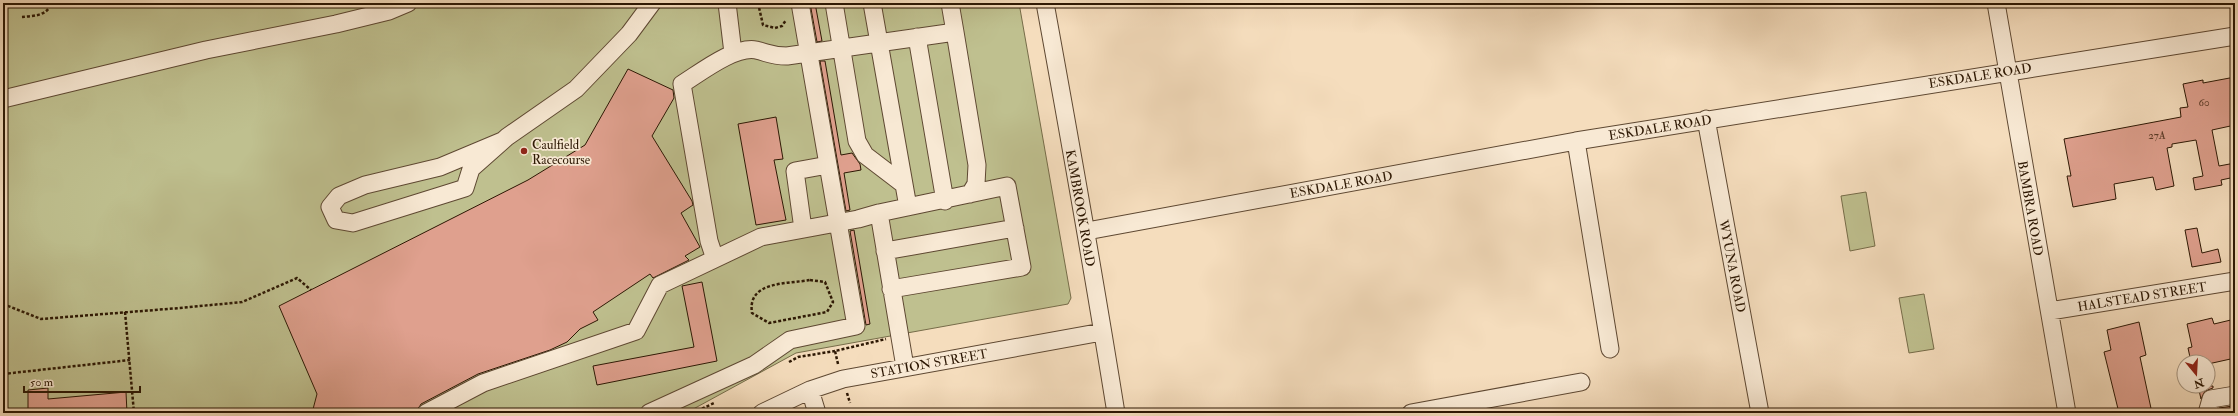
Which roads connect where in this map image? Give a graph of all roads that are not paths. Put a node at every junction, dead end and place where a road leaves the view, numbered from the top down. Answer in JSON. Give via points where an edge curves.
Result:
{"nodes":[{"id":1,"x":408,"y":3,"type":"edge"},
{"id":2,"x":652,"y":3,"type":"edge"},
{"id":3,"x":726,"y":3,"type":"edge"},
{"id":4,"x":800,"y":3,"type":"edge"},
{"id":5,"x":834,"y":3,"type":"edge"},
{"id":6,"x":872,"y":3,"type":"edge"},
{"id":7,"x":950,"y":3,"type":"edge"},
{"id":8,"x":1045,"y":3,"type":"edge"},
{"id":9,"x":1996,"y":3,"type":"edge"},
{"id":10,"x":955,"y":32,"type":"junction"},
{"id":11,"x":2235,"y":36,"type":"edge"},
{"id":12,"x":917,"y":37,"type":"junction"},
{"id":13,"x":879,"y":42,"type":"junction"},
{"id":14,"x":842,"y":48,"type":"junction"},
{"id":15,"x":733,"y":53,"type":"junction"},
{"id":16,"x":808,"y":53,"type":"junction"},
{"id":17,"x":2008,"y":71,"type":"junction"},
{"id":18,"x":3,"y":99,"type":"edge"},
{"id":19,"x":1706,"y":119,"type":"junction"},
{"id":20,"x":502,"y":140,"type":"junction"},
{"id":21,"x":1576,"y":141,"type":"junction"},
{"id":22,"x":828,"y":165,"type":"junction"},
{"id":23,"x":903,"y":184,"type":"junction"},
{"id":24,"x":970,"y":194,"type":"junction"},
{"id":25,"x":945,"y":200,"type":"junction"},
{"id":26,"x":908,"y":207,"type":"junction"},
{"id":27,"x":879,"y":213,"type":"junction"},
{"id":28,"x":839,"y":222,"type":"junction"},
{"id":29,"x":1015,"y":228,"type":"junction"},
{"id":30,"x":804,"y":229,"type":"junction"},
{"id":31,"x":1087,"y":231,"type":"junction"},
{"id":32,"x":884,"y":251,"type":"junction"},
{"id":33,"x":715,"y":259,"type":"junction"},
{"id":34,"x":2235,"y":281,"type":"edge"},
{"id":35,"x":891,"y":289,"type":"junction"},
{"id":36,"x":2050,"y":311,"type":"junction"},
{"id":37,"x":1102,"y":332,"type":"junction"},
{"id":38,"x":1610,"y":349,"type":"dead end"},
{"id":39,"x":905,"y":367,"type":"junction"},
{"id":40,"x":1581,"y":382,"type":"dead end"},
{"id":41,"x":810,"y":390,"type":"junction"},
{"id":42,"x":2235,"y":395,"type":"edge"},
{"id":43,"x":1484,"y":406,"type":"edge"},
{"id":44,"x":426,"y":413,"type":"edge"},
{"id":45,"x":649,"y":413,"type":"edge"},
{"id":46,"x":762,"y":413,"type":"edge"},
{"id":47,"x":816,"y":413,"type":"edge"},
{"id":48,"x":1116,"y":413,"type":"edge"},
{"id":49,"x":1411,"y":413,"type":"edge"},
{"id":50,"x":1760,"y":413,"type":"edge"},
{"id":51,"x":2067,"y":413,"type":"edge"},
{"id":52,"x":2207,"y":413,"type":"edge"}],
"edges":[{"from":1,"to":18,"type":"street","via":[[390,11],[336,24],[206,50]]},
{"from":2,"to":20,"type":"street","via":[[629,34],[576,89]]},
{"from":3,"to":15,"type":"street"},
{"from":4,"to":16,"type":"street"},
{"from":5,"to":14,"type":"street"},
{"from":6,"to":13,"type":"street"},
{"from":7,"to":10,"type":"street"},
{"from":8,"to":31,"type":"street","name":"KAMBROOK ROAD"},
{"from":9,"to":17,"type":"street","name":"BAMBRA ROAD"},
{"from":10,"to":12,"type":"street"},
{"from":10,"to":24,"type":"street","via":[[977,165],[976,184]]},
{"from":11,"to":17,"type":"street","name":"ESKDALE ROAD"},
{"from":12,"to":13,"type":"street"},
{"from":12,"to":25,"type":"street"},
{"from":13,"to":14,"type":"street"},
{"from":13,"to":23,"type":"street"},
{"from":14,"to":16,"type":"street"},
{"from":14,"to":23,"type":"street","via":[[857,140],[865,155]]},
{"from":15,"to":16,"type":"street","via":[[751,50],[775,56]]},
{"from":15,"to":33,"type":"street","via":[[682,84],[709,241]]},
{"from":16,"to":22,"type":"street"},
{"from":17,"to":19,"type":"street","name":"ESKDALE ROAD"},
{"from":17,"to":36,"type":"street","name":"BAMBRA ROAD"},
{"from":19,"to":21,"type":"street","name":"ESKDALE ROAD"},
{"from":19,"to":50,"type":"street","name":"WYUNA ROAD"},
{"from":20,"to":20,"type":"street","via":[[471,169],[465,188],[353,223],[336,220],[330,207],[339,196],[365,185],[440,167]]},
{"from":21,"to":31,"type":"street","name":"ESKDALE ROAD"},
{"from":21,"to":38,"type":"street"},
{"from":22,"to":28,"type":"street"},
{"from":22,"to":30,"type":"street","via":[[795,171]]},
{"from":23,"to":26,"type":"street"},
{"from":24,"to":25,"type":"street"},
{"from":24,"to":29,"type":"street","via":[[1007,186]]},
{"from":25,"to":26,"type":"street"},
{"from":26,"to":27,"type":"street"},
{"from":27,"to":28,"type":"street"},
{"from":27,"to":32,"type":"street"},
{"from":28,"to":30,"type":"street"},
{"from":28,"to":45,"type":"street","via":[[856,326],[790,340],[754,365]]},
{"from":29,"to":32,"type":"street"},
{"from":29,"to":35,"type":"street","via":[[1022,267]]},
{"from":30,"to":33,"type":"street","via":[[761,237]]},
{"from":31,"to":37,"type":"street","name":"KAMBROOK ROAD"},
{"from":32,"to":35,"type":"street"},
{"from":33,"to":44,"type":"street","via":[[660,285],[636,331],[483,383]]},
{"from":34,"to":36,"type":"street","name":"HALSTEAD STREET"},
{"from":35,"to":39,"type":"street"},
{"from":36,"to":51,"type":"street","name":"BAMBRA ROAD"},
{"from":37,"to":39,"type":"street","name":"STATION STREET"},
{"from":37,"to":48,"type":"street","name":"KAMBROOK ROAD"},
{"from":39,"to":41,"type":"street","name":"STATION STREET","via":[[842,379]]},
{"from":40,"to":43,"type":"street"},
{"from":41,"to":46,"type":"street","name":"STATION STREET"},
{"from":41,"to":47,"type":"street"},
{"from":42,"to":52,"type":"street","via":[[2211,399]]},
{"from":43,"to":49,"type":"street"}]}
